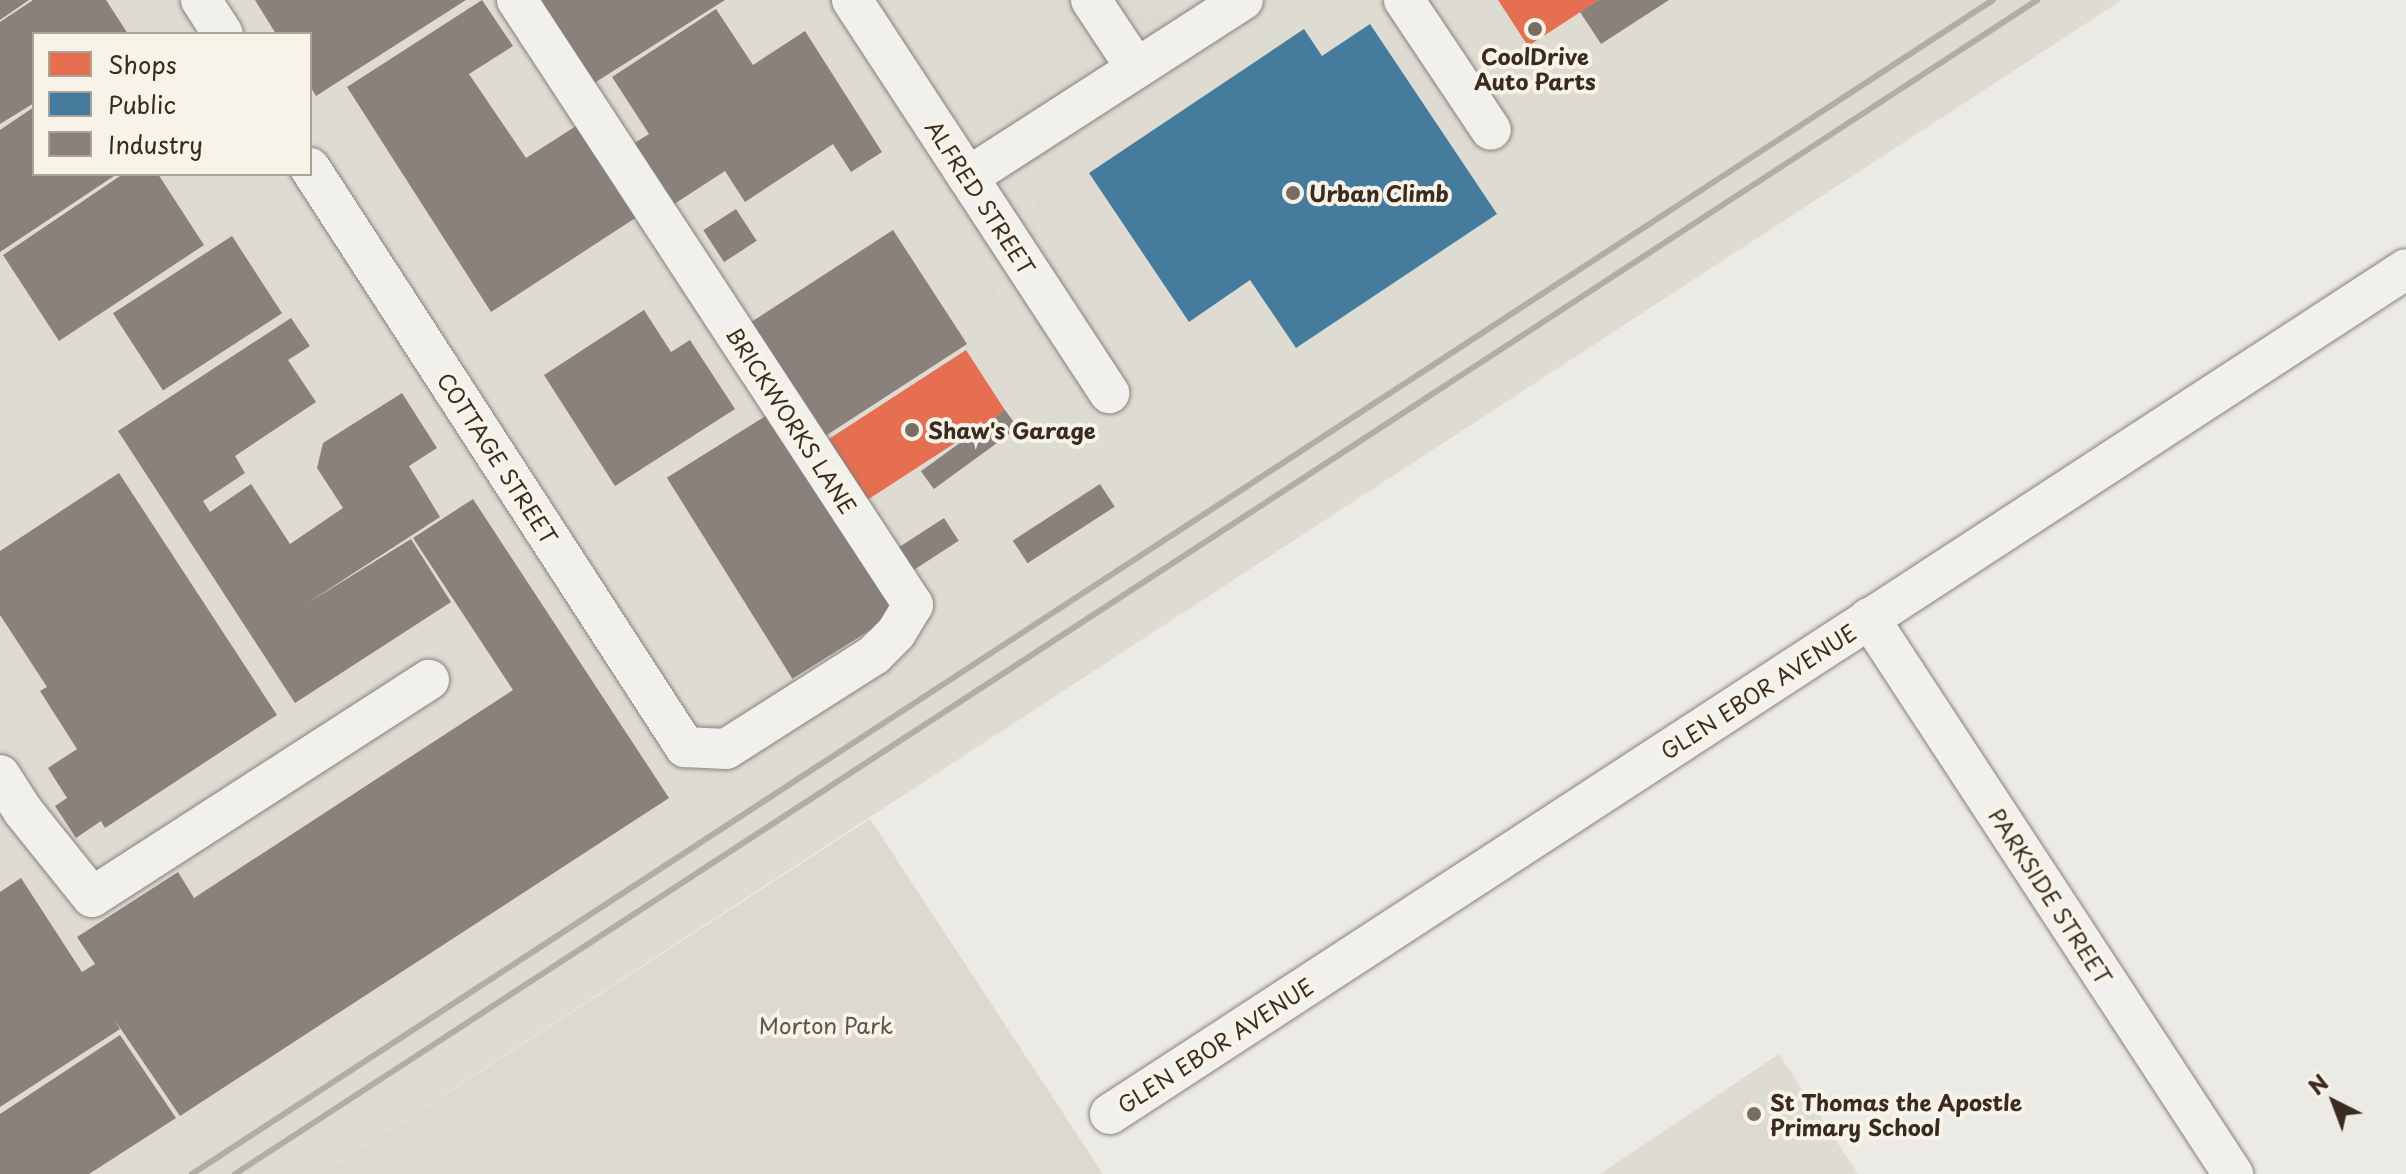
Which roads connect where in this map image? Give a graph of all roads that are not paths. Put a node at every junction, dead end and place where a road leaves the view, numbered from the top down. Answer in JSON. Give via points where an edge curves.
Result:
{"nodes":[{"id":1,"x":201,"y":0,"type":"edge"},
{"id":2,"x":517,"y":0,"type":"edge"},
{"id":3,"x":852,"y":0,"type":"edge"},
{"id":4,"x":1091,"y":0,"type":"edge"},
{"id":5,"x":1243,"y":0,"type":"edge"},
{"id":6,"x":1404,"y":0,"type":"edge"},
{"id":7,"x":222,"y":32,"type":"edge"},
{"id":8,"x":1136,"y":68,"type":"junction"},
{"id":9,"x":1491,"y":130,"type":"dead end"},
{"id":10,"x":312,"y":171,"type":"edge"},
{"id":11,"x":968,"y":177,"type":"junction"},
{"id":12,"x":2403,"y":277,"type":"edge"},
{"id":13,"x":1109,"y":393,"type":"dead end"},
{"id":14,"x":1869,"y":618,"type":"junction"},
{"id":15,"x":429,"y":680,"type":"dead end"},
{"id":16,"x":685,"y":747,"type":"joint"},
{"id":17,"x":0,"y":775,"type":"edge"},
{"id":18,"x":1110,"y":1114,"type":"dead end"},
{"id":19,"x":2233,"y":1174,"type":"edge"}],
"edges":[{"from":1,"to":7,"type":"street"},
{"from":2,"to":16,"type":"street","name":"BRICKWORKS LANE","via":[[913,605],[874,655],[726,749]]},
{"from":3,"to":11,"type":"street","name":"ALFRED STREET"},
{"from":4,"to":8,"type":"street"},
{"from":5,"to":8,"type":"street"},
{"from":6,"to":9,"type":"street"},
{"from":8,"to":11,"type":"street"},
{"from":10,"to":16,"type":"street","name":"COTTAGE STREET"},
{"from":11,"to":13,"type":"street","name":"ALFRED STREET"},
{"from":12,"to":14,"type":"street","name":"GLEN EBOR AVENUE"},
{"from":14,"to":18,"type":"street","name":"GLEN EBOR AVENUE"},
{"from":14,"to":19,"type":"street","name":"PARKSIDE STREET"},
{"from":15,"to":17,"type":"street","via":[[92,897]]}]}
